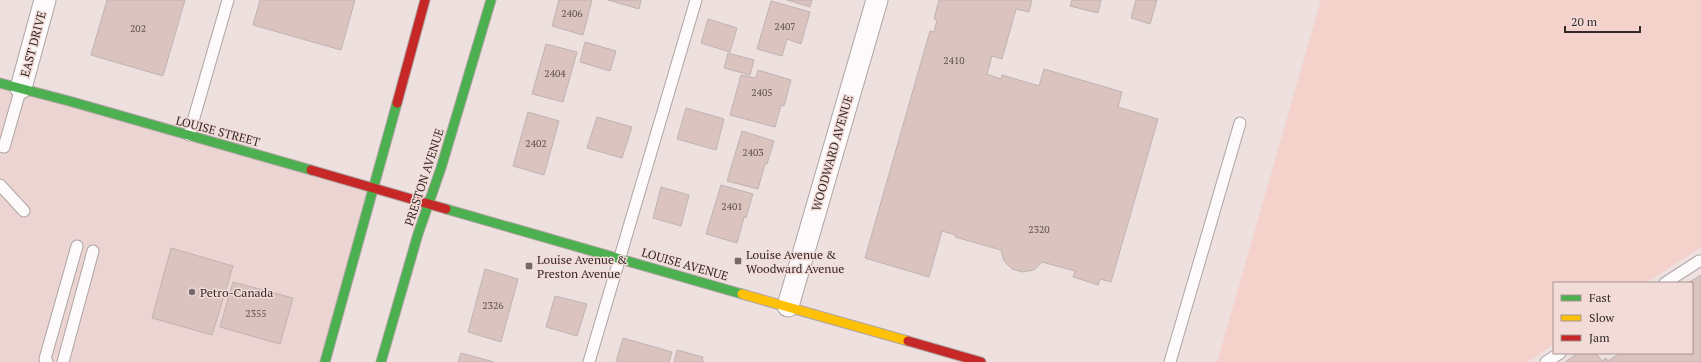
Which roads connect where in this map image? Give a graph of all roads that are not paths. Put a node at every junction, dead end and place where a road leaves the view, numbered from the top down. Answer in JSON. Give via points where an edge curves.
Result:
{"nodes":[{"id":1,"x":45,"y":0,"type":"edge"},
{"id":2,"x":228,"y":0,"type":"edge"},
{"id":3,"x":425,"y":0,"type":"edge"},
{"id":4,"x":490,"y":0,"type":"edge"},
{"id":5,"x":696,"y":0,"type":"edge"},
{"id":6,"x":877,"y":0,"type":"edge"},
{"id":7,"x":0,"y":83,"type":"edge"},
{"id":8,"x":21,"y":88,"type":"junction"},
{"id":9,"x":1240,"y":123,"type":"dead end"},
{"id":10,"x":189,"y":135,"type":"junction"},
{"id":11,"x":0,"y":146,"type":"edge"},
{"id":12,"x":0,"y":185,"type":"edge"},
{"id":13,"x":373,"y":188,"type":"junction"},
{"id":14,"x":429,"y":203,"type":"junction"},
{"id":15,"x":24,"y":211,"type":"dead end"},
{"id":16,"x":76,"y":246,"type":"dead end"},
{"id":17,"x":93,"y":251,"type":"dead end"},
{"id":18,"x":619,"y":257,"type":"junction"},
{"id":19,"x":1701,"y":261,"type":"edge"},
{"id":20,"x":1666,"y":282,"type":"edge"},
{"id":21,"x":788,"y":306,"type":"junction"},
{"id":22,"x":1558,"y":354,"type":"edge"},
{"id":23,"x":47,"y":362,"type":"edge"},
{"id":24,"x":63,"y":362,"type":"edge"},
{"id":25,"x":325,"y":362,"type":"edge"},
{"id":26,"x":381,"y":362,"type":"edge"},
{"id":27,"x":589,"y":362,"type":"edge"},
{"id":28,"x":981,"y":362,"type":"edge"},
{"id":29,"x":1170,"y":362,"type":"edge"},
{"id":30,"x":1546,"y":362,"type":"edge"}],
"edges":[{"from":1,"to":8,"type":"street","name":"EAST DRIVE"},
{"from":2,"to":10,"type":"lane"},
{"from":3,"to":13,"type":"street"},
{"from":4,"to":14,"type":"street","name":"PRESTON AVENUE"},
{"from":5,"to":18,"type":"lane"},
{"from":6,"to":21,"type":"street","name":"WOODWARD AVENUE"},
{"from":7,"to":8,"type":"street","name":"LOUISE STREET"},
{"from":8,"to":10,"type":"street","name":"LOUISE STREET"},
{"from":8,"to":11,"type":"lane","via":[[4,147]]},
{"from":9,"to":29,"type":"lane"},
{"from":10,"to":13,"type":"street","name":"LOUISE STREET"},
{"from":12,"to":15,"type":"lane"},
{"from":13,"to":14,"type":"street","name":"LOUISE STREET"},
{"from":13,"to":25,"type":"street"},
{"from":14,"to":18,"type":"street","name":"LOUISE AVENUE"},
{"from":14,"to":26,"type":"street","name":"PRESTON AVENUE"},
{"from":16,"to":23,"type":"lane"},
{"from":17,"to":24,"type":"lane"},
{"from":18,"to":21,"type":"street","name":"LOUISE AVENUE"},
{"from":18,"to":27,"type":"lane"},
{"from":19,"to":20,"type":"lane"},
{"from":21,"to":28,"type":"street","name":"LOUISE AVENUE"},
{"from":22,"to":30,"type":"lane"}]}
